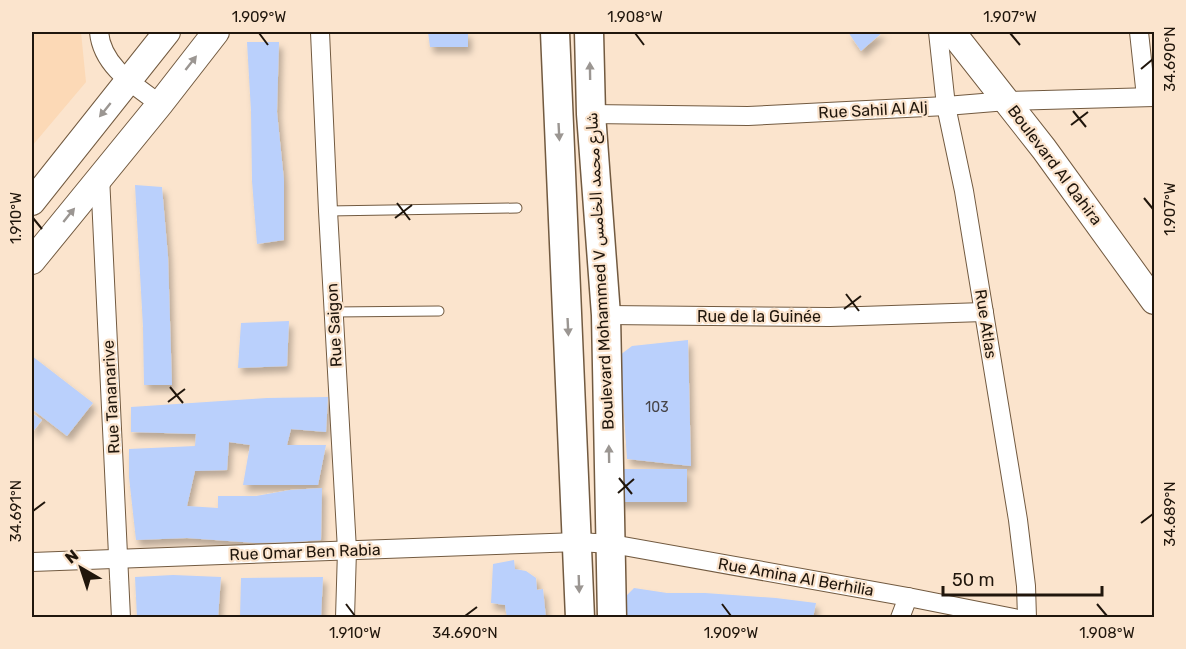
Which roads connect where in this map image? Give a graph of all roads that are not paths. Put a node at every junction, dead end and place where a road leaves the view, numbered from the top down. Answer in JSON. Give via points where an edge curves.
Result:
{"nodes":[{"id":1,"x":99,"y":32,"type":"edge"},
{"id":2,"x":167,"y":32,"type":"edge"},
{"id":3,"x":216,"y":32,"type":"edge"},
{"id":4,"x":320,"y":32,"type":"edge"},
{"id":5,"x":555,"y":32,"type":"edge"},
{"id":6,"x":589,"y":32,"type":"edge"},
{"id":7,"x":938,"y":32,"type":"edge"},
{"id":8,"x":952,"y":32,"type":"edge"},
{"id":9,"x":1139,"y":32,"type":"edge"},
{"id":10,"x":129,"y":81,"type":"junction"},
{"id":11,"x":1150,"y":97,"type":"edge"},
{"id":12,"x":1007,"y":101,"type":"junction"},
{"id":13,"x":160,"y":104,"type":"junction"},
{"id":14,"x":946,"y":106,"type":"junction"},
{"id":15,"x":591,"y":114,"type":"junction"},
{"id":16,"x":100,"y":176,"type":"junction"},
{"id":17,"x":32,"y":202,"type":"edge"},
{"id":18,"x":517,"y":208,"type":"dead end"},
{"id":19,"x":328,"y":211,"type":"junction"},
{"id":20,"x":32,"y":261,"type":"edge"},
{"id":21,"x":1155,"y":301,"type":"edge"},
{"id":22,"x":439,"y":311,"type":"dead end"},
{"id":23,"x":333,"y":312,"type":"junction"},
{"id":24,"x":984,"y":312,"type":"junction"},
{"id":25,"x":606,"y":315,"type":"junction"},
{"id":26,"x":578,"y":542,"type":"junction"},
{"id":27,"x":612,"y":544,"type":"junction"},
{"id":28,"x":347,"y":550,"type":"junction"},
{"id":29,"x":119,"y":559,"type":"junction"},
{"id":30,"x":32,"y":562,"type":"edge"},
{"id":31,"x":908,"y":597,"type":"junction"},
{"id":32,"x":121,"y":618,"type":"edge"},
{"id":33,"x":345,"y":618,"type":"edge"},
{"id":34,"x":580,"y":618,"type":"edge"},
{"id":35,"x":612,"y":618,"type":"edge"},
{"id":36,"x":900,"y":618,"type":"edge"},
{"id":37,"x":1014,"y":618,"type":"edge"},
{"id":38,"x":1027,"y":618,"type":"edge"}],
"edges":[{"from":1,"to":10,"type":"street","via":[[111,63]]},
{"from":2,"to":10,"type":"main road"},
{"from":13,"to":3,"type":"main road","one_way":true},
{"from":4,"to":19,"type":"street","name":"Rue Saigon"},
{"from":5,"to":26,"type":"main road","name":"Boulevard Mohammed V شارع محمد الخامس","one_way":true},
{"from":15,"to":6,"type":"main road","name":"Boulevard Mohammed V شارع محمد الخامس","one_way":true},
{"from":7,"to":14,"type":"street","name":"Rue Atlas"},
{"from":8,"to":12,"type":"main road","name":"Boulevard Al Qahira"},
{"from":9,"to":11,"type":"street"},
{"from":10,"to":13,"type":"street"},
{"from":10,"to":17,"type":"main road","one_way":true},
{"from":11,"to":12,"type":"street","name":"Rue Sahil Al Alj"},
{"from":12,"to":14,"type":"street","name":"Rue Sahil Al Alj"},
{"from":12,"to":21,"type":"main road","name":"Boulevard Al Qahira"},
{"from":13,"to":16,"type":"main road"},
{"from":14,"to":15,"type":"street","name":"Rue Sahil Al Alj","via":[[748,116]]},
{"from":14,"to":24,"type":"street","name":"Rue Atlas"},
{"from":15,"to":25,"type":"main road","name":"Boulevard Mohammed V شارع محمد الخامس"},
{"from":20,"to":16,"type":"main road","one_way":true},
{"from":16,"to":29,"type":"street","name":"Rue Tananarive"},
{"from":18,"to":19,"type":"lane"},
{"from":19,"to":23,"type":"street","name":"Rue Saigon"},
{"from":22,"to":23,"type":"lane"},
{"from":23,"to":28,"type":"street","name":"Rue Saigon"},
{"from":24,"to":25,"type":"street","name":"Rue de la Guinée","via":[[830,317]]},
{"from":24,"to":38,"type":"street","name":"Rue Atlas","via":[[1018,520]]},
{"from":27,"to":25,"type":"main road","name":"Boulevard Mohammed V شارع محمد الخامس","one_way":true},
{"from":26,"to":27,"type":"street","name":"Rue Amina Al Berhilia"},
{"from":26,"to":28,"type":"street","name":"Rue Omar Ben Rabia"},
{"from":26,"to":34,"type":"main road","name":"Boulevard Mohammed V شارع محمد الخامس","one_way":true},
{"from":27,"to":31,"type":"street","name":"Rue Amina Al Berhilia"},
{"from":27,"to":35,"type":"main road","name":"Boulevard Mohammed V شارع محمد الخامس"},
{"from":28,"to":29,"type":"street","name":"Rue Omar Ben Rabia"},
{"from":28,"to":33,"type":"street","name":"Rue Saigon"},
{"from":29,"to":30,"type":"street","name":"Rue Omar Ben Rabia"},
{"from":29,"to":32,"type":"street","name":"Rue Tananarive"},
{"from":31,"to":36,"type":"street"},
{"from":31,"to":37,"type":"street","name":"Rue Amina Al Berhilia"}]}
